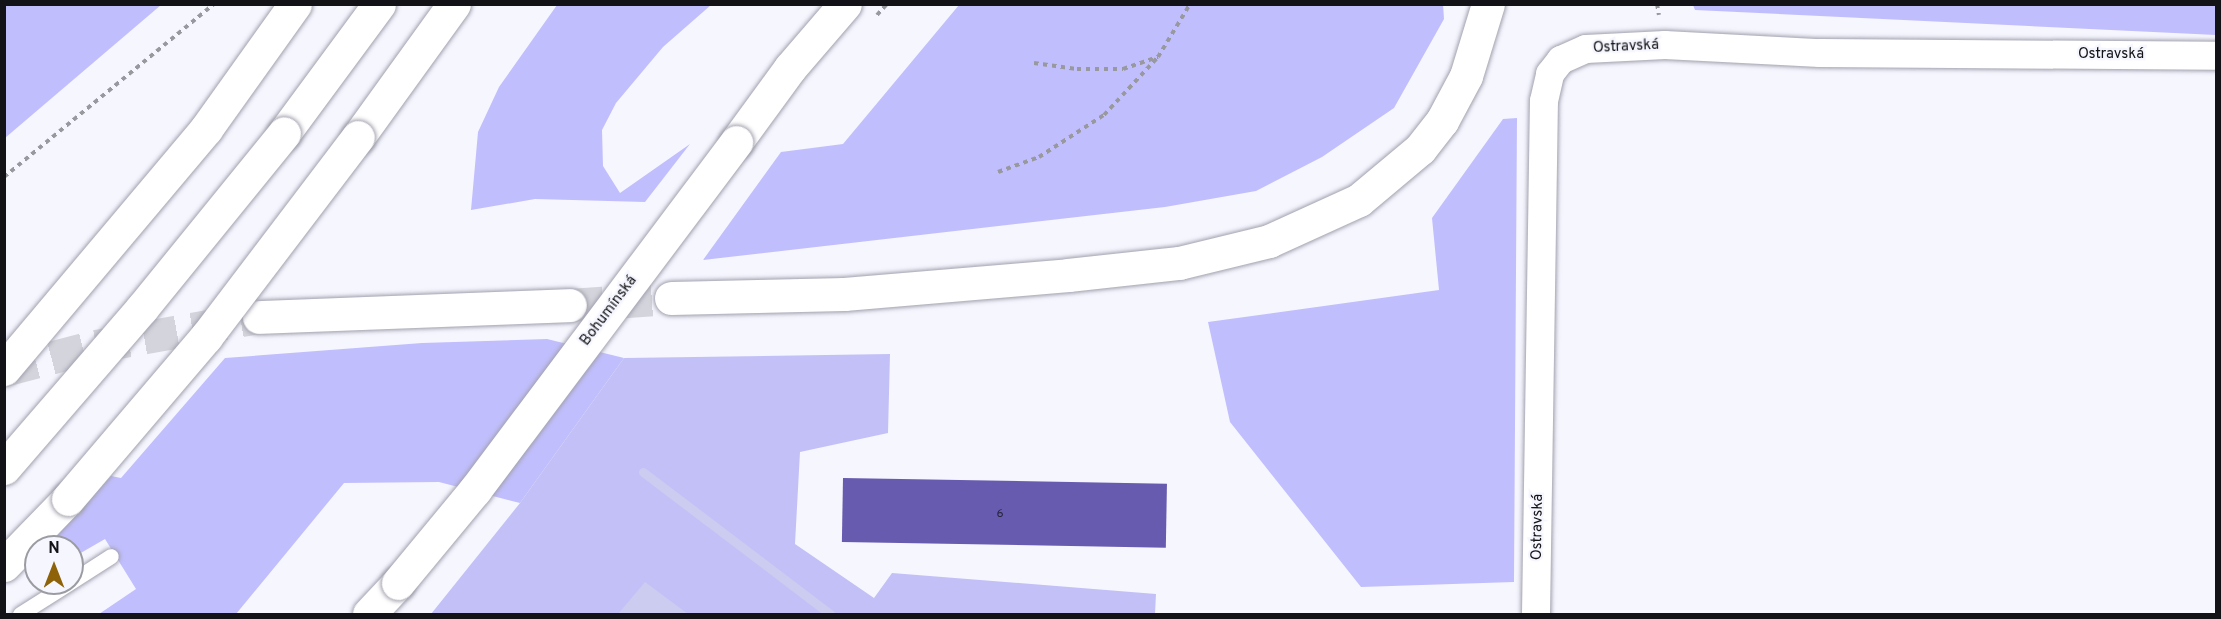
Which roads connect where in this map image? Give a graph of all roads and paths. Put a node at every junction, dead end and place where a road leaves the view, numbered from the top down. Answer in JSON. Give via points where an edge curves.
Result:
{"nodes":[{"id":1,"x":214,"y":4,"type":"edge"},
{"id":2,"x":295,"y":4,"type":"edge"},
{"id":3,"x":379,"y":4,"type":"edge"},
{"id":4,"x":454,"y":4,"type":"edge"},
{"id":5,"x":845,"y":4,"type":"edge"},
{"id":6,"x":1190,"y":4,"type":"edge"},
{"id":7,"x":1488,"y":4,"type":"edge"},
{"id":8,"x":2217,"y":56,"type":"edge"},
{"id":9,"x":1158,"y":57,"type":"junction"},
{"id":10,"x":1034,"y":63,"type":"dead end"},
{"id":11,"x":998,"y":172,"type":"dead end"},
{"id":12,"x":4,"y":177,"type":"edge"},
{"id":13,"x":671,"y":298,"type":"tunnel mouth"},
{"id":14,"x":570,"y":305,"type":"tunnel mouth"},
{"id":15,"x":259,"y":318,"type":"tunnel mouth"},
{"id":16,"x":4,"y":369,"type":"edge"},
{"id":17,"x":4,"y":468,"type":"edge"},
{"id":18,"x":111,"y":556,"type":"dead end"},
{"id":19,"x":4,"y":565,"type":"edge"},
{"id":20,"x":84,"y":573,"type":"edge"},
{"id":21,"x":50,"y":595,"type":"edge"},
{"id":22,"x":20,"y":615,"type":"edge"},
{"id":23,"x":369,"y":615,"type":"edge"},
{"id":24,"x":1536,"y":615,"type":"edge"}],
"edges":[{"from":1,"to":12,"type":"path"},
{"from":2,"to":16,"type":"main road","via":[[206,129]]},
{"from":3,"to":17,"type":"main road","bridge":true,"via":[[284,133],[142,308]]},
{"from":4,"to":19,"type":"main road","bridge":true,"via":[[206,337],[68,499]]},
{"from":5,"to":23,"type":"main road","name":"Bohumínská","bridge":true,"via":[[790,68],[475,490]]},
{"from":6,"to":9,"type":"path"},
{"from":7,"to":13,"type":"main road","via":[[1466,76],[1442,121],[1420,149],[1359,200],[1269,241],[1179,263],[1068,275],[844,294]]},
{"from":8,"to":24,"type":"street","name":"Ostravská","via":[[1820,53],[1665,45],[1586,49],[1561,60],[1550,74],[1544,101]]},
{"from":9,"to":10,"type":"path","via":[[1122,69],[1077,69]]},
{"from":9,"to":11,"type":"path","via":[[1104,115],[1039,157]]},
{"from":14,"to":15,"type":"main road"},
{"from":18,"to":20,"type":"lane"},
{"from":21,"to":22,"type":"lane"}]}
